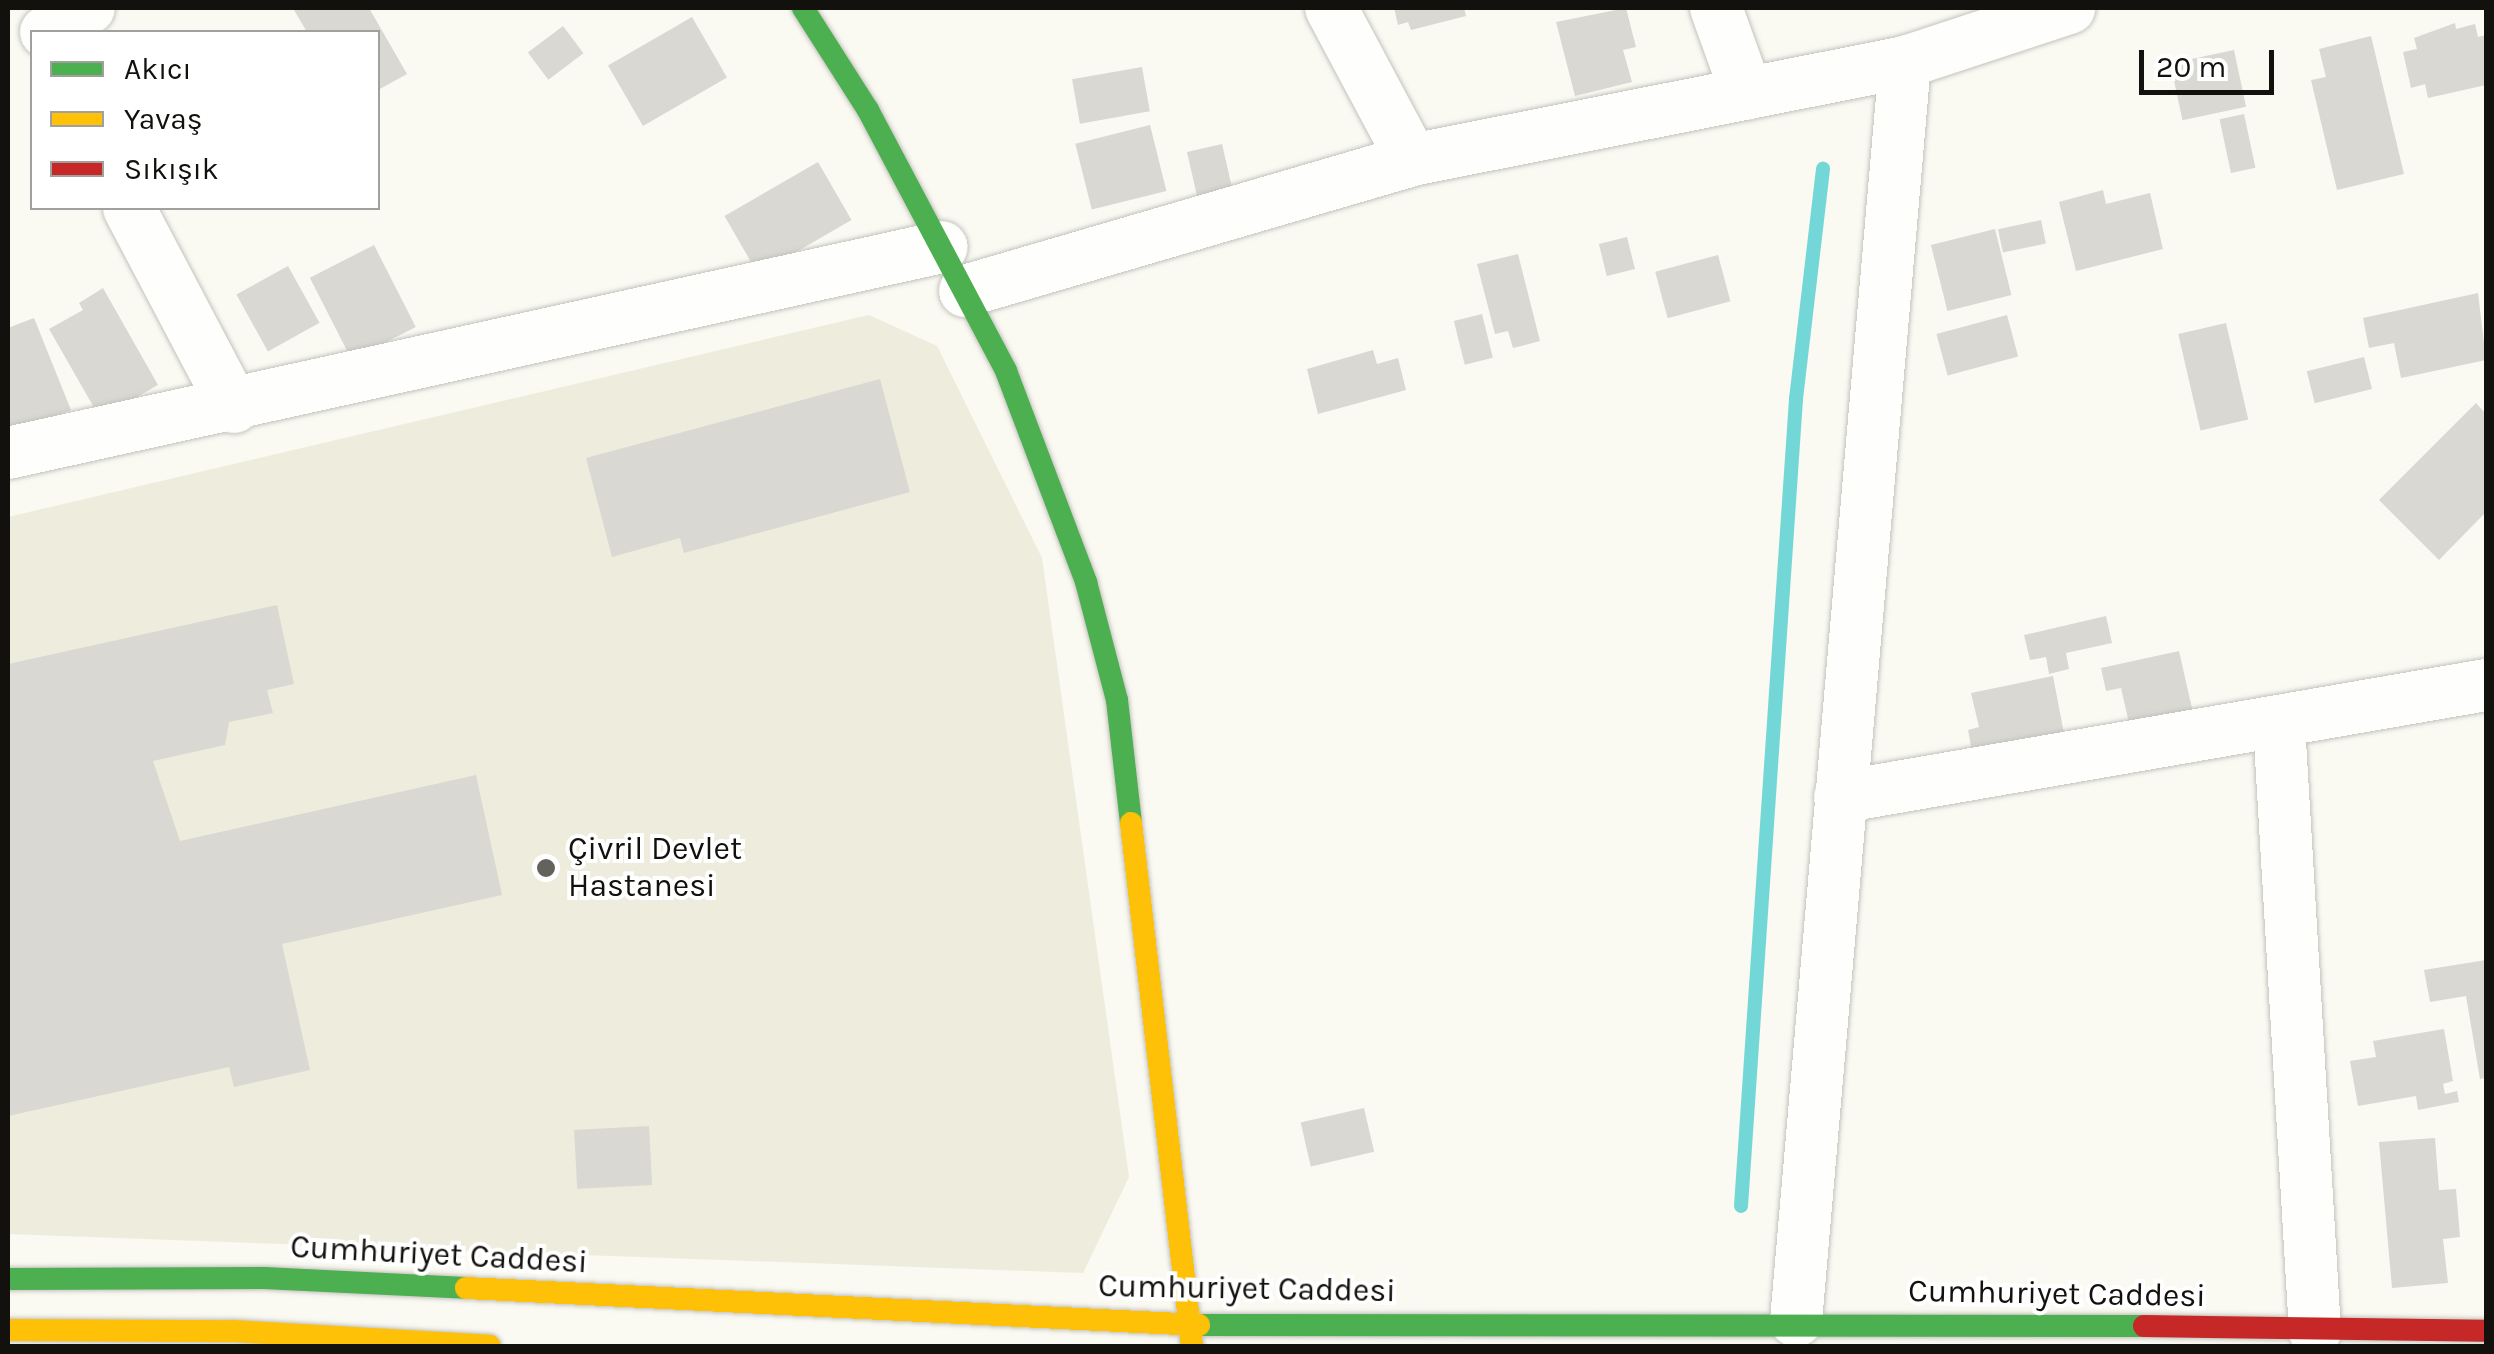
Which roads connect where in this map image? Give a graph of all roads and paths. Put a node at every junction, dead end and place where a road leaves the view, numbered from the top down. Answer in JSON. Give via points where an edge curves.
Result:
{"nodes":[{"id":1,"x":22,"y":8,"type":"edge"},
{"id":2,"x":90,"y":8,"type":"edge"},
{"id":3,"x":803,"y":8,"type":"edge"},
{"id":4,"x":1331,"y":8,"type":"edge"},
{"id":5,"x":1716,"y":8,"type":"edge"},
{"id":6,"x":2045,"y":11,"type":"edge"},
{"id":7,"x":35,"y":30,"type":"edge"},
{"id":8,"x":50,"y":30,"type":"edge"},
{"id":9,"x":1905,"y":62,"type":"junction"},
{"id":10,"x":1747,"y":94,"type":"junction"},
{"id":11,"x":1412,"y":160,"type":"junction"},
{"id":12,"x":130,"y":210,"type":"edge"},
{"id":13,"x":953,"y":269,"type":"junction"},
{"id":14,"x":234,"y":407,"type":"junction"},
{"id":15,"x":8,"y":452,"type":"edge"},
{"id":16,"x":2486,"y":685,"type":"edge"},
{"id":17,"x":2278,"y":724,"type":"junction"},
{"id":18,"x":1840,"y":797,"type":"junction"},
{"id":19,"x":8,"y":1280,"type":"edge"},
{"id":20,"x":1796,"y":1321,"type":"junction"},
{"id":21,"x":8,"y":1330,"type":"edge"},
{"id":22,"x":2314,"y":1332,"type":"junction"},
{"id":23,"x":2486,"y":1332,"type":"edge"},
{"id":24,"x":1191,"y":1336,"type":"edge"},
{"id":25,"x":232,"y":1339,"type":"edge"},
{"id":26,"x":490,"y":1346,"type":"edge"}],
"edges":[{"from":1,"to":7,"type":"street"},
{"from":2,"to":8,"type":"street"},
{"from":3,"to":13,"type":"main road"},
{"from":4,"to":11,"type":"street"},
{"from":5,"to":10,"type":"street"},
{"from":6,"to":9,"type":"street"},
{"from":9,"to":10,"type":"street"},
{"from":9,"to":18,"type":"street"},
{"from":10,"to":11,"type":"street"},
{"from":11,"to":13,"type":"street"},
{"from":12,"to":14,"type":"street"},
{"from":13,"to":14,"type":"street"},
{"from":13,"to":24,"type":"main road","via":[[1054,487],[1117,700]]},
{"from":14,"to":15,"type":"street"},
{"from":16,"to":17,"type":"street"},
{"from":17,"to":18,"type":"street"},
{"from":17,"to":22,"type":"street"},
{"from":18,"to":20,"type":"street"},
{"from":19,"to":24,"type":"main road","name":"Cumhuriyet Caddesi","via":[[264,1278]]},
{"from":20,"to":22,"type":"main road","name":"Cumhuriyet Caddesi"},
{"from":20,"to":24,"type":"main road","name":"Cumhuriyet Caddesi"},
{"from":21,"to":25,"type":"main road"},
{"from":22,"to":23,"type":"main road","name":"Cumhuriyet Caddesi"},
{"from":25,"to":26,"type":"main road"}]}
